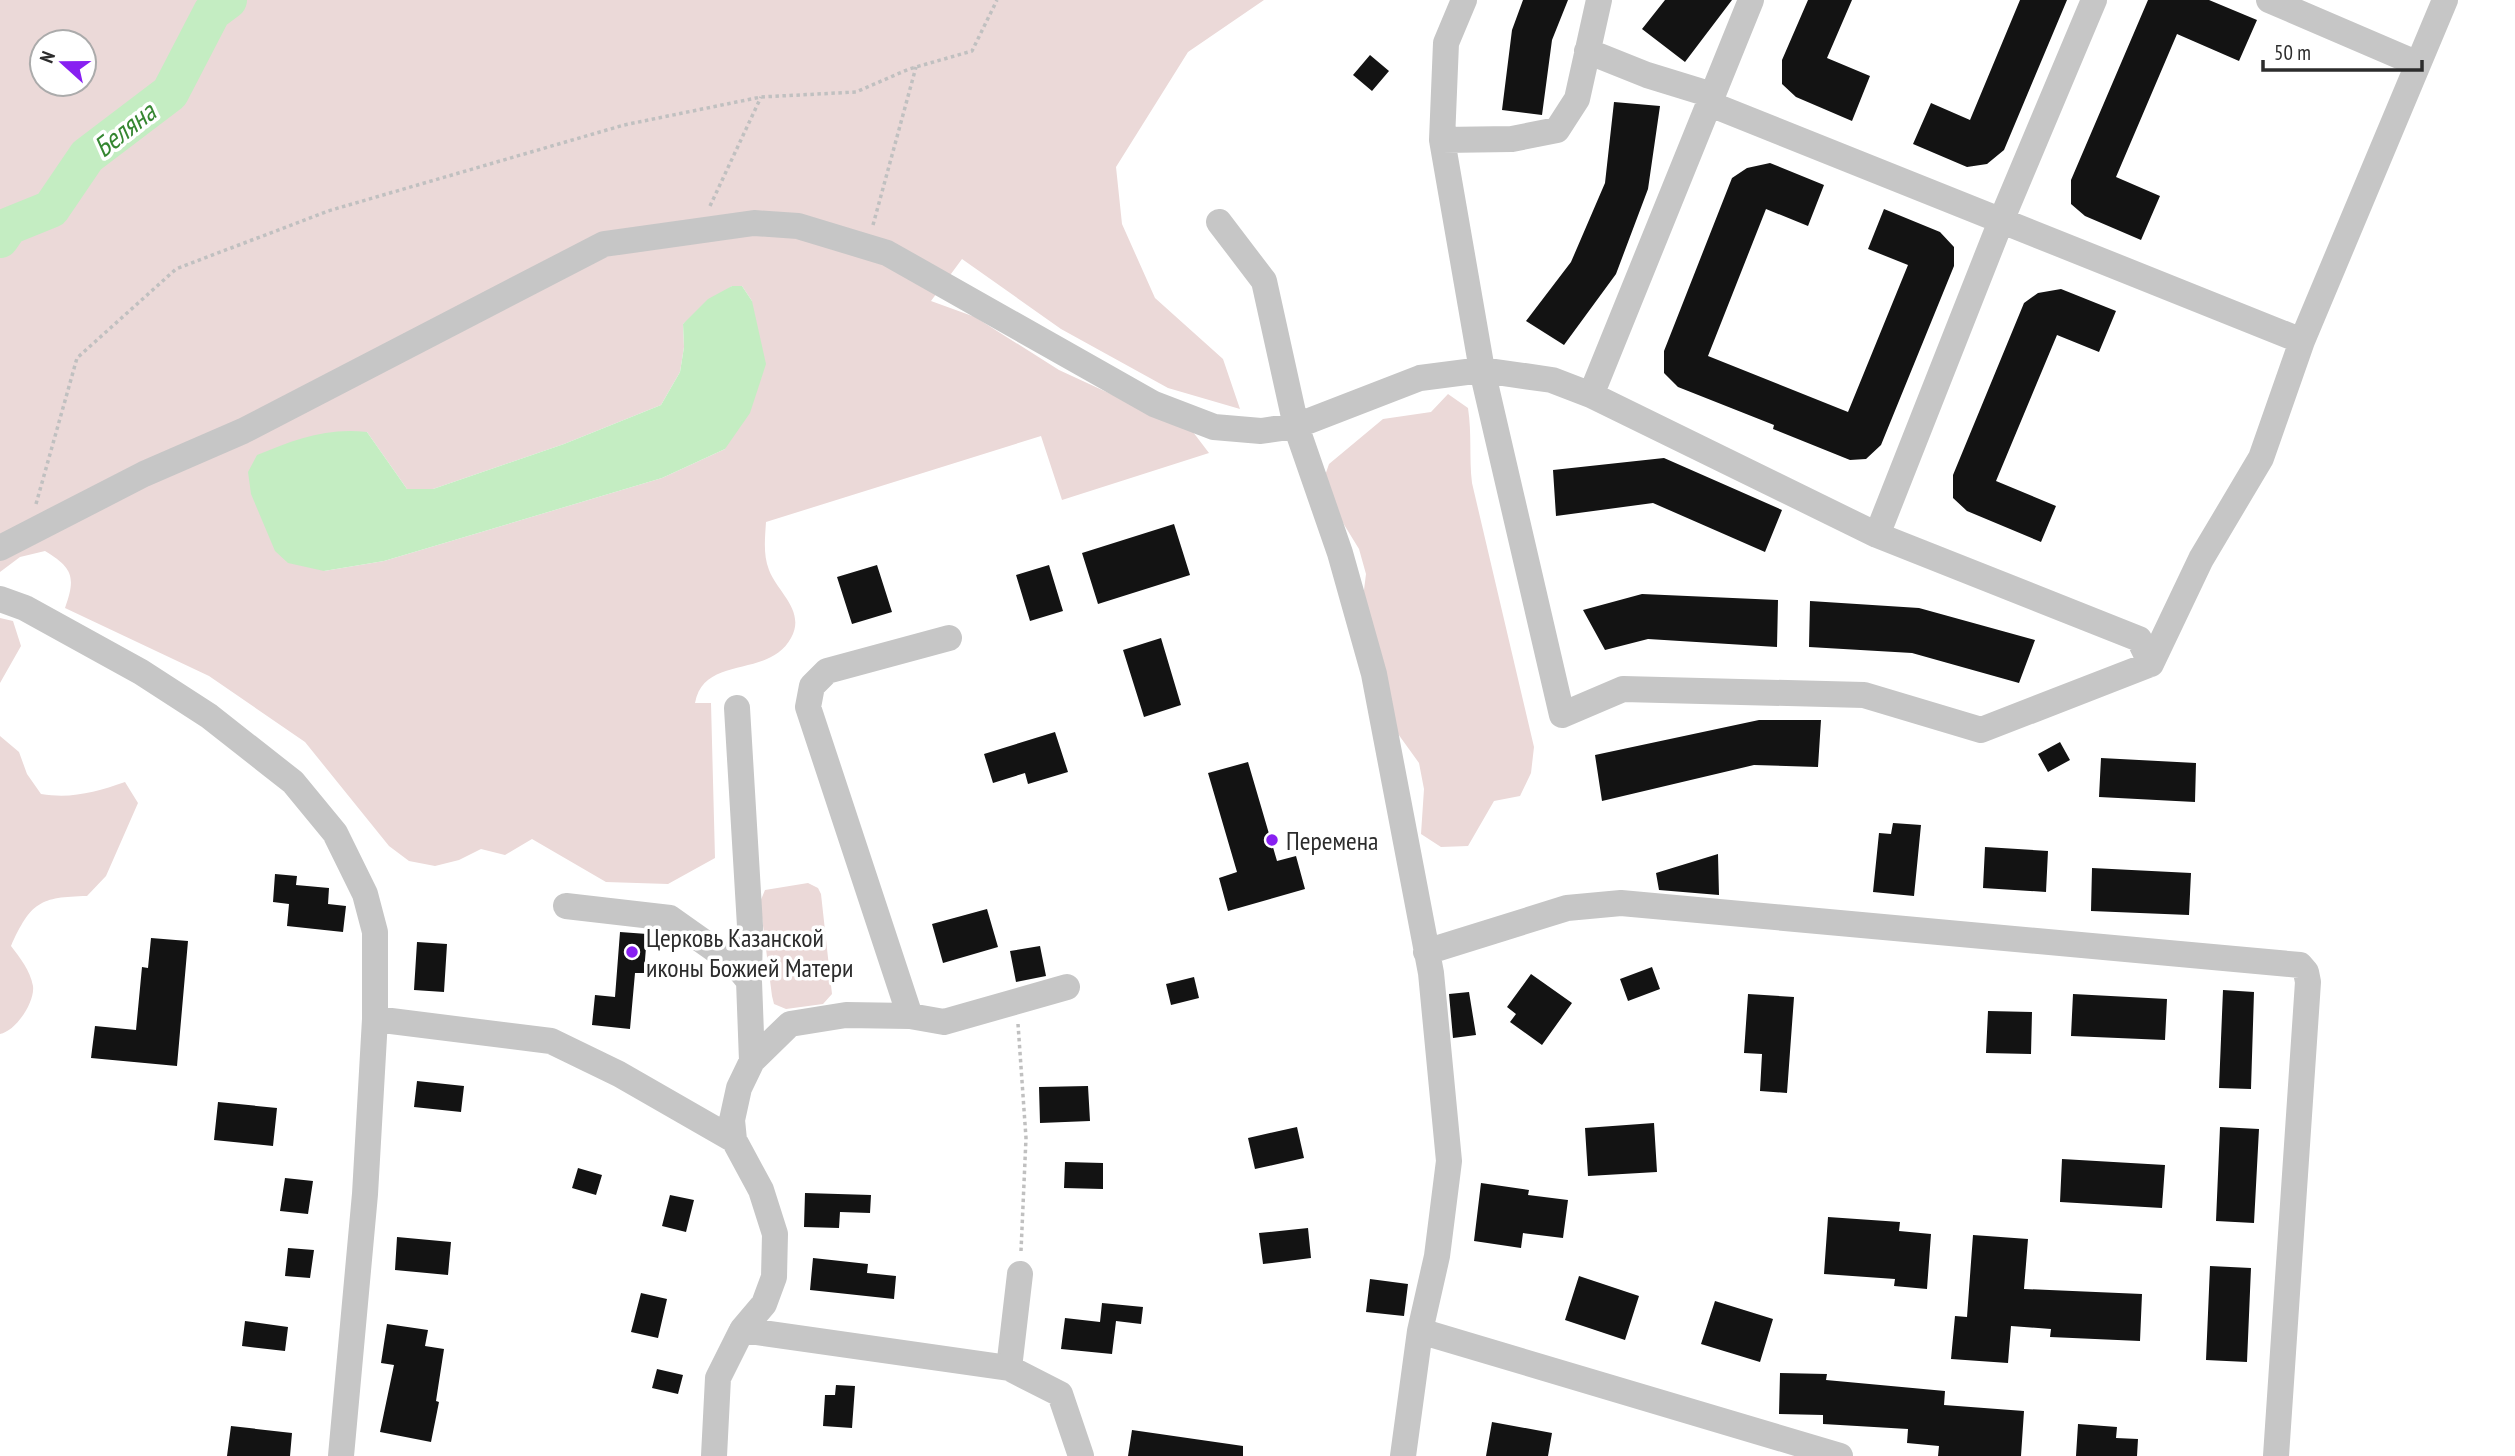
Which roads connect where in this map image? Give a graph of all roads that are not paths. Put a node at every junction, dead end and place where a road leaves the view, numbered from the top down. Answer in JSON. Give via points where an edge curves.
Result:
{"nodes":[{"id":1,"x":1464,"y":0,"type":"edge"},
{"id":2,"x":1599,"y":0,"type":"edge"},
{"id":3,"x":1751,"y":0,"type":"edge"},
{"id":4,"x":2094,"y":0,"type":"edge"},
{"id":5,"x":2269,"y":0,"type":"edge"},
{"id":6,"x":2445,"y":0,"type":"edge"},
{"id":7,"x":1587,"y":51,"type":"junction"},
{"id":8,"x":2418,"y":64,"type":"junction"},
{"id":9,"x":1711,"y":99,"type":"junction"},
{"id":10,"x":1442,"y":140,"type":"junction"},
{"id":11,"x":2001,"y":221,"type":"junction"},
{"id":12,"x":1219,"y":222,"type":"dead end"},
{"id":13,"x":2302,"y":341,"type":"junction"},
{"id":14,"x":1482,"y":370,"type":"junction"},
{"id":15,"x":1591,"y":395,"type":"junction"},
{"id":16,"x":1296,"y":426,"type":"junction"},
{"id":17,"x":1877,"y":535,"type":"junction"},
{"id":18,"x":0,"y":548,"type":"edge"},
{"id":19,"x":0,"y":599,"type":"edge"},
{"id":20,"x":949,"y":638,"type":"dead end"},
{"id":21,"x":2151,"y":664,"type":"junction"},
{"id":22,"x":737,"y":708,"type":"dead end"},
{"id":23,"x":566,"y":906,"type":"dead end"},
{"id":24,"x":1426,"y":951,"type":"junction"},
{"id":25,"x":749,"y":981,"type":"junction"},
{"id":26,"x":1067,"y":987,"type":"dead end"},
{"id":27,"x":910,"y":1016,"type":"junction"},
{"id":28,"x":375,"y":1019,"type":"junction"},
{"id":29,"x":752,"y":1061,"type":"junction"},
{"id":30,"x":734,"y":1140,"type":"junction"},
{"id":31,"x":1020,"y":1274,"type":"road end"},
{"id":32,"x":742,"y":1330,"type":"junction"},
{"id":33,"x":1420,"y":1331,"type":"junction"},
{"id":34,"x":1009,"y":1368,"type":"junction"},
{"id":35,"x":341,"y":1456,"type":"edge"},
{"id":36,"x":714,"y":1456,"type":"edge"},
{"id":37,"x":1081,"y":1456,"type":"edge"},
{"id":38,"x":1403,"y":1456,"type":"edge"},
{"id":39,"x":1840,"y":1456,"type":"edge"},
{"id":40,"x":2276,"y":1456,"type":"edge"}],
"edges":[{"from":1,"to":10,"type":"street","via":[[1446,43]]},
{"from":2,"to":7,"type":"street"},
{"from":3,"to":9,"type":"street"},
{"from":4,"to":11,"type":"street"},
{"from":5,"to":8,"type":"street"},
{"from":6,"to":8,"type":"street"},
{"from":7,"to":9,"type":"street"},
{"from":7,"to":10,"type":"street","via":[[1577,99],[1557,130],[1512,139]]},
{"from":8,"to":13,"type":"street"},
{"from":9,"to":11,"type":"street"},
{"from":9,"to":15,"type":"street"},
{"from":10,"to":14,"type":"street"},
{"from":11,"to":13,"type":"street"},
{"from":11,"to":17,"type":"street"},
{"from":12,"to":16,"type":"street","via":[[1264,281]]},
{"from":13,"to":21,"type":"street","via":[[2261,458],[2201,558]]},
{"from":14,"to":15,"type":"street","via":[[1552,380]]},
{"from":14,"to":16,"type":"street","via":[[1420,378]]},
{"from":14,"to":21,"type":"street","via":[[1562,715],[1623,689],[1864,695],[1981,730]]},
{"from":15,"to":17,"type":"street"},
{"from":16,"to":18,"type":"street","via":[[1261,430],[1214,427],[1154,404],[887,253],[798,226],[754,223],[604,244],[243,431],[144,474]]},
{"from":16,"to":24,"type":"street","via":[[1340,553],[1374,674]]},
{"from":17,"to":21,"type":"street","via":[[2139,639]]},
{"from":19,"to":28,"type":"street","via":[[25,608],[141,672],[208,716],[293,782],[335,833],[365,894],[375,932]]},
{"from":20,"to":27,"type":"street","via":[[827,671],[812,686],[808,707]]},
{"from":22,"to":25,"type":"street"},
{"from":23,"to":25,"type":"street","via":[[670,918],[735,964]]},
{"from":24,"to":33,"type":"street","via":[[1449,1161],[1437,1256]]},
{"from":24,"to":40,"type":"street","via":[[1567,908],[1621,903],[2300,965],[2308,982]]},
{"from":25,"to":29,"type":"street"},
{"from":26,"to":27,"type":"street","via":[[944,1022]]},
{"from":27,"to":29,"type":"street","via":[[846,1015],[790,1024]]},
{"from":28,"to":30,"type":"street","via":[[551,1041]]},
{"from":28,"to":35,"type":"street","via":[[365,1194]]},
{"from":29,"to":30,"type":"street","via":[[739,1088],[732,1120]]},
{"from":30,"to":32,"type":"street","via":[[761,1190],[775,1234],[774,1277],[764,1304]]},
{"from":31,"to":34,"type":"street"},
{"from":32,"to":34,"type":"street"},
{"from":32,"to":36,"type":"street","via":[[718,1378]]},
{"from":33,"to":38,"type":"street"},
{"from":33,"to":39,"type":"street"},
{"from":34,"to":37,"type":"street","via":[[1060,1394]]}]}
